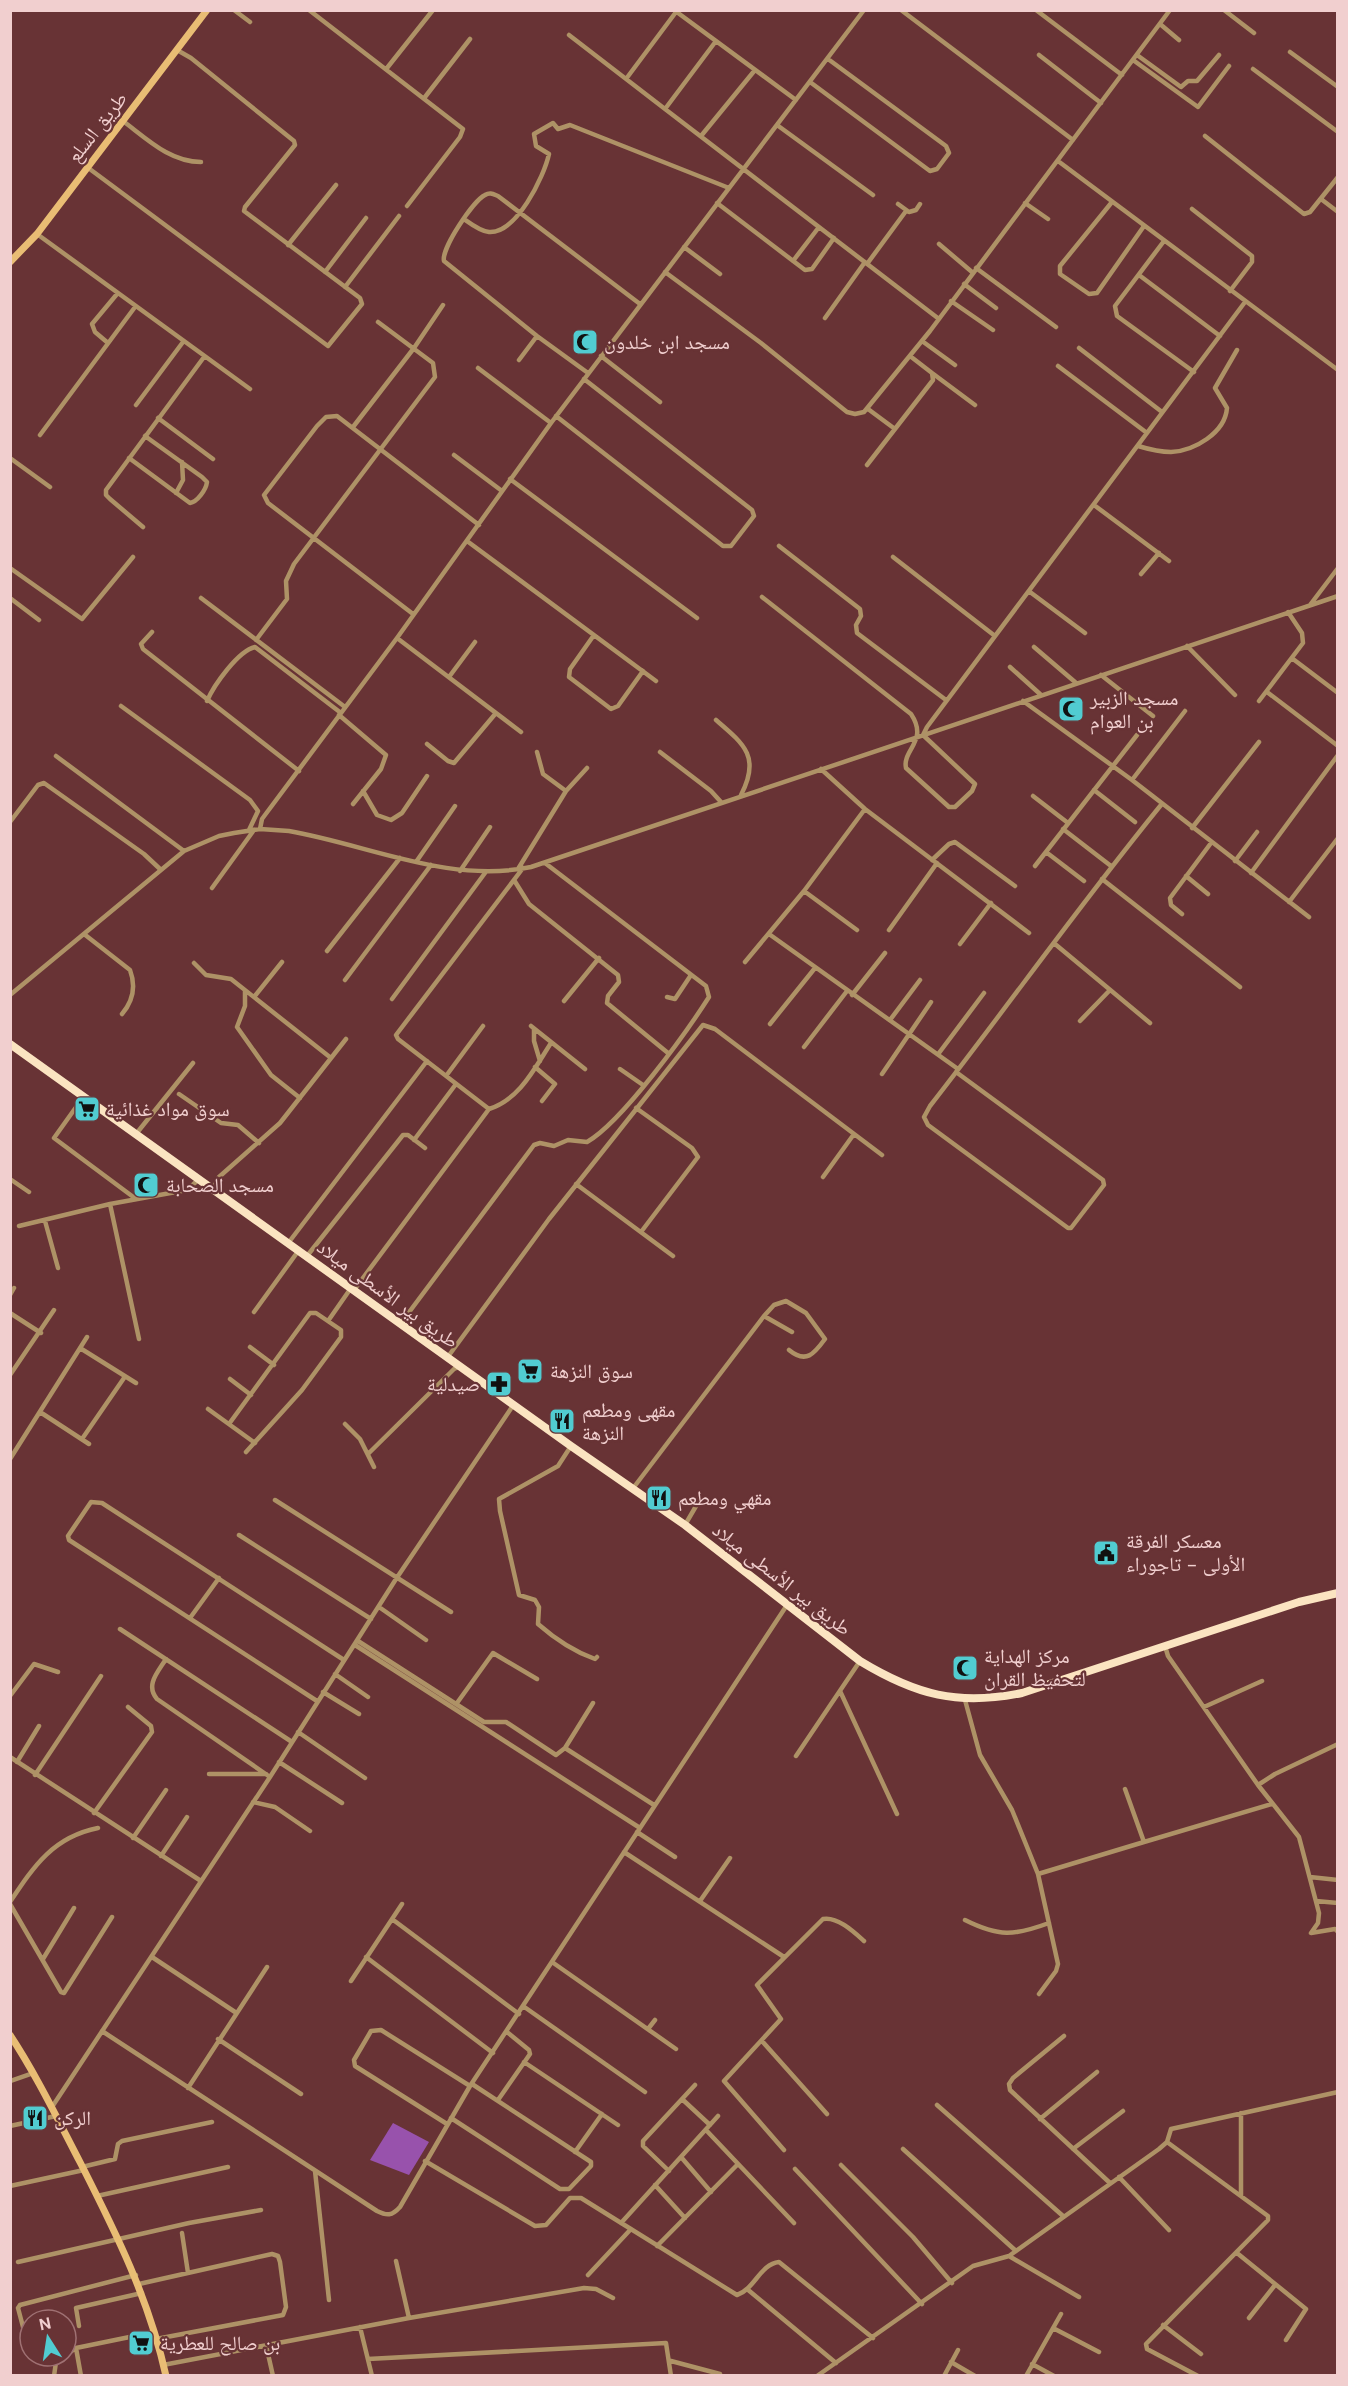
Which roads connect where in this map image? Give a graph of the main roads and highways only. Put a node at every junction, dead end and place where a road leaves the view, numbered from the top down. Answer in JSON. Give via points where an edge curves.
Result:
{"nodes":[{"id":1,"x":207,"y":10,"type":"edge"},
{"id":2,"x":10,"y":262,"type":"edge"},
{"id":3,"x":10,"y":1044,"type":"edge"},
{"id":4,"x":1338,"y":1593,"type":"edge"},
{"id":5,"x":10,"y":2035,"type":"edge"},
{"id":6,"x":13,"y":2045,"type":"edge"},
{"id":7,"x":165,"y":2376,"type":"edge"}],
"edges":[{"from":1,"to":2,"type":"main road","name":"طريق السلع","via":[[37,234]]},
{"from":3,"to":4,"type":"main road","name":"طريق بير الأسطى ميلاد","via":[[447,1358],[634,1487],[861,1661],[901,1684],[965,1700],[1022,1694],[1299,1602]]},
{"from":5,"to":6,"type":"main road"},
{"from":6,"to":7,"type":"main road","via":[[52,2107],[120,2239],[142,2293]]}]}
